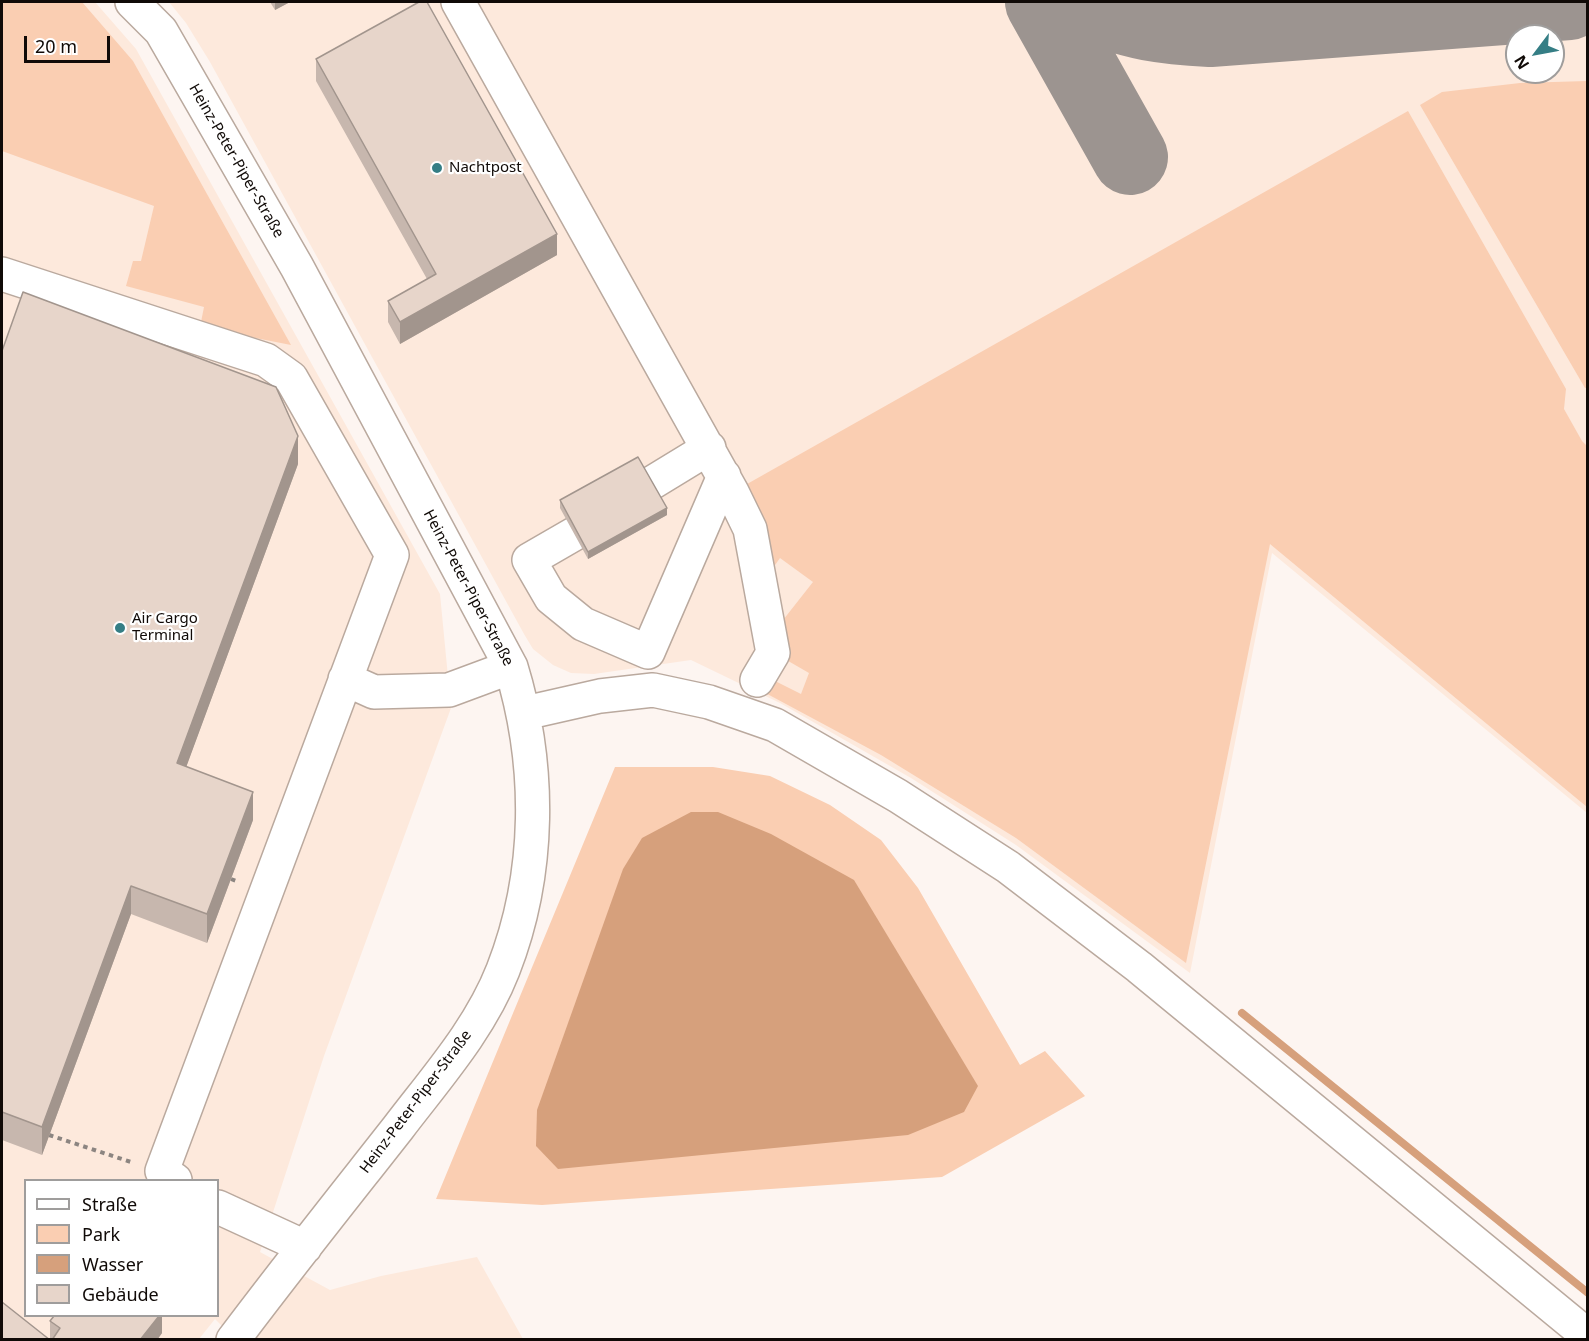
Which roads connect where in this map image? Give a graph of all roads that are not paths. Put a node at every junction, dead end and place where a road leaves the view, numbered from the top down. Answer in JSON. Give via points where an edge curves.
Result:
{"nodes":[{"id":1,"x":132,"y":2,"type":"edge"},
{"id":2,"x":458,"y":2,"type":"edge"},
{"id":3,"x":2,"y":274,"type":"edge"},
{"id":4,"x":717,"y":462,"type":"junction"},
{"id":5,"x":650,"y":484,"type":"edge"},
{"id":6,"x":574,"y":534,"type":"edge"},
{"id":7,"x":511,"y":667,"type":"junction"},
{"id":8,"x":345,"y":679,"type":"junction"},
{"id":9,"x":757,"y":680,"type":"dead end"},
{"id":10,"x":525,"y":713,"type":"junction"},
{"id":11,"x":173,"y":1179,"type":"edge"},
{"id":12,"x":219,"y":1207,"type":"edge"},
{"id":13,"x":305,"y":1247,"type":"junction"},
{"id":14,"x":1587,"y":1336,"type":"edge"},
{"id":15,"x":233,"y":1340,"type":"edge"}],
"edges":[{"from":1,"to":7,"type":"street","name":"Heinz-Peter-Piper-Straße","via":[[161,31],[297,267]]},
{"from":2,"to":4,"type":"street"},
{"from":3,"to":8,"type":"street","via":[[266,360],[291,378],[392,555]]},
{"from":4,"to":5,"type":"street"},
{"from":4,"to":6,"type":"street","via":[[648,652],[583,624],[551,598],[529,560]]},
{"from":4,"to":9,"type":"street","via":[[750,529],[773,653]]},
{"from":7,"to":8,"type":"street","via":[[449,690],[374,692]]},
{"from":7,"to":10,"type":"street","name":"Heinz-Peter-Piper-Straße"},
{"from":8,"to":11,"type":"street","via":[[162,1171]]},
{"from":10,"to":13,"type":"street","name":"Heinz-Peter-Piper-Straße","via":[[535,819],[526,890],[503,970],[468,1037]]},
{"from":10,"to":14,"type":"street","via":[[600,696],[653,690],[709,702],[775,725],[898,796],[1008,867],[1139,967]]},
{"from":12,"to":13,"type":"street"},
{"from":13,"to":15,"type":"street","name":"Heinz-Peter-Piper-Straße"}]}
